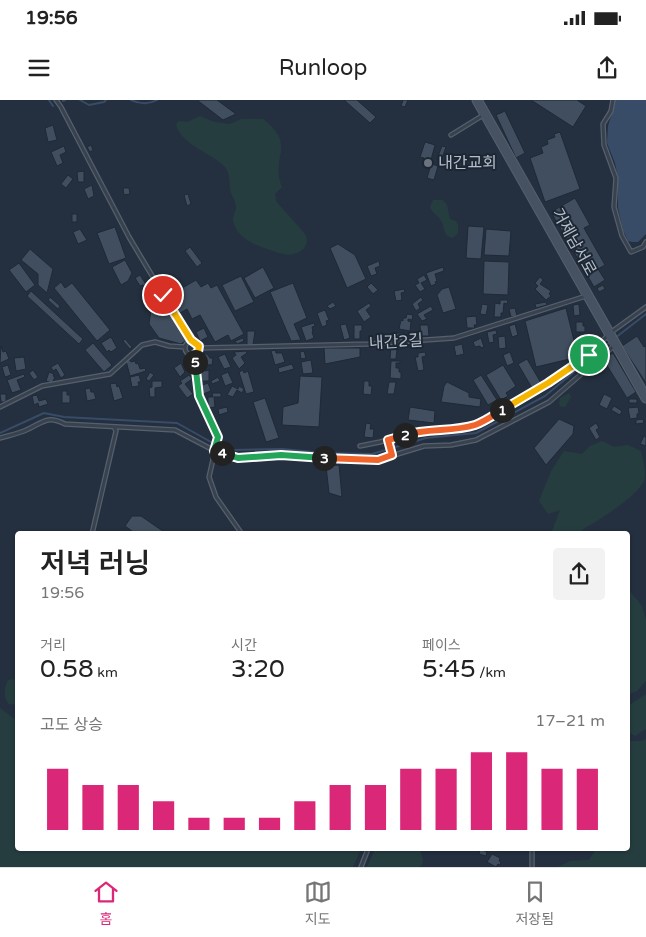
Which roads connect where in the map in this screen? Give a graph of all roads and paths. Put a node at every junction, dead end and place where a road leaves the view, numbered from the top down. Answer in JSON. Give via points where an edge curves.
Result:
{"nodes":[{"id":1,"x":56,"y":100,"type":"edge"},
{"id":2,"x":477,"y":100,"type":"edge"},
{"id":3,"x":612,"y":100,"type":"edge"},
{"id":4,"x":485,"y":114,"type":"junction"},
{"id":5,"x":451,"y":135,"type":"dead end"},
{"id":6,"x":646,"y":242,"type":"edge"},
{"id":7,"x":587,"y":295,"type":"junction"},
{"id":8,"x":646,"y":307,"type":"edge"},
{"id":9,"x":610,"y":333,"type":"junction"},
{"id":10,"x":191,"y":340,"type":"junction"},
{"id":11,"x":616,"y":344,"type":"junction"},
{"id":12,"x":185,"y":347,"type":"junction"},
{"id":13,"x":200,"y":348,"type":"junction"},
{"id":14,"x":194,"y":355,"type":"junction"},
{"id":15,"x":646,"y":398,"type":"edge"},
{"id":16,"x":0,"y":407,"type":"edge"},
{"id":17,"x":114,"y":426,"type":"junction"},
{"id":18,"x":0,"y":438,"type":"edge"},
{"id":19,"x":388,"y":440,"type":"junction"},
{"id":20,"x":360,"y":446,"type":"dead end"},
{"id":21,"x":214,"y":451,"type":"junction"},
{"id":22,"x":392,"y":455,"type":"junction"},
{"id":23,"x":93,"y":531,"type":"edge"},
{"id":24,"x":240,"y":531,"type":"edge"},
{"id":25,"x":367,"y":851,"type":"edge"},
{"id":26,"x":532,"y":851,"type":"edge"},
{"id":27,"x":361,"y":867,"type":"edge"},
{"id":28,"x":532,"y":867,"type":"edge"}],
"edges":[{"from":1,"to":10,"type":"lane","via":[[129,236]]},
{"from":2,"to":4,"type":"main road","name":"거제남서로"},
{"from":3,"to":6,"type":"lane","via":[[611,111],[603,124],[604,145],[616,178],[614,207],[622,236],[632,252]]},
{"from":4,"to":5,"type":"lane"},
{"from":4,"to":7,"type":"main road","name":"거제남서로"},
{"from":7,"to":9,"type":"main road","name":"거제남서로"},
{"from":7,"to":13,"type":"lane","name":"내간2길","via":[[454,338],[369,344]]},
{"from":8,"to":9,"type":"lane"},
{"from":9,"to":11,"type":"main road","name":"거제남서로"},
{"from":9,"to":19,"type":"lane","via":[[589,355],[548,383],[476,424],[420,431]]},
{"from":10,"to":12,"type":"lane"},
{"from":10,"to":13,"type":"lane"},
{"from":11,"to":15,"type":"main road","name":"거제남서로"},
{"from":11,"to":22,"type":"lane","via":[[549,402],[476,440],[424,446]]},
{"from":12,"to":14,"type":"lane","via":[[188,354]]},
{"from":12,"to":16,"type":"lane","via":[[155,342],[142,345],[110,374],[42,386]]},
{"from":13,"to":14,"type":"lane"},
{"from":14,"to":21,"type":"lane","via":[[199,396],[218,437]]},
{"from":17,"to":18,"type":"lane","via":[[45,420],[25,431]]},
{"from":17,"to":21,"type":"lane","via":[[175,430]]},
{"from":17,"to":23,"type":"lane","via":[[116,431]]},
{"from":19,"to":20,"type":"lane"},
{"from":19,"to":22,"type":"lane"},
{"from":21,"to":22,"type":"lane","via":[[238,458],[281,455],[378,460]]},
{"from":21,"to":24,"type":"lane","via":[[209,477],[216,497]]},
{"from":25,"to":27,"type":"lane"},
{"from":26,"to":28,"type":"lane"}]}
